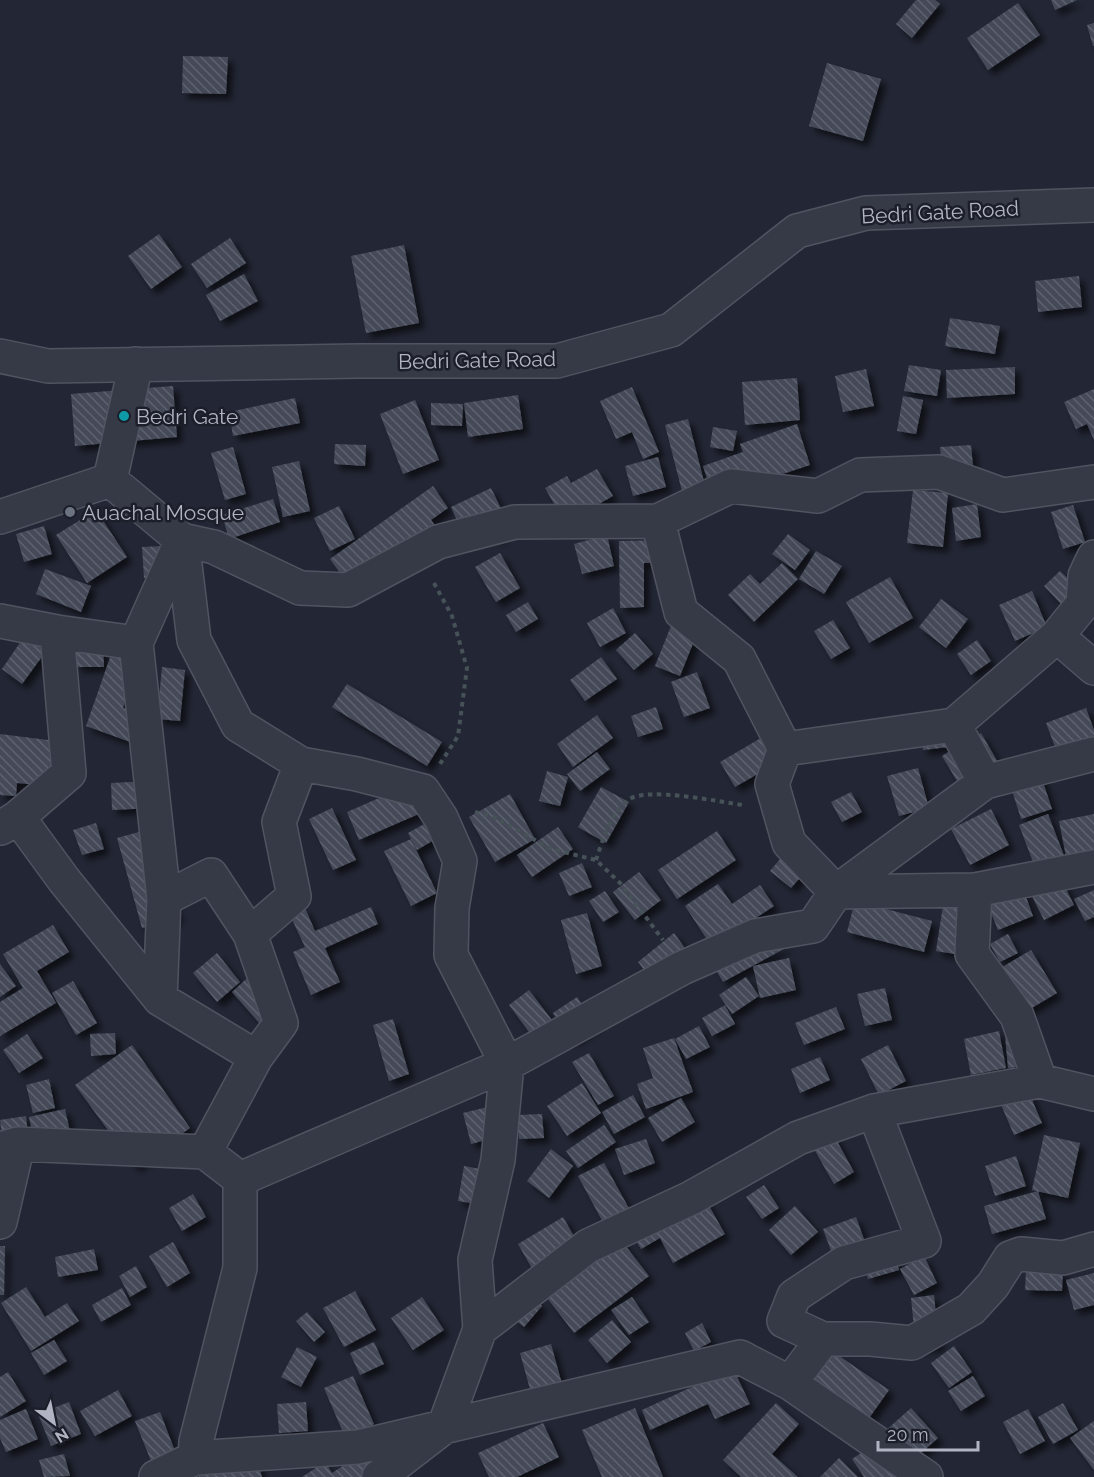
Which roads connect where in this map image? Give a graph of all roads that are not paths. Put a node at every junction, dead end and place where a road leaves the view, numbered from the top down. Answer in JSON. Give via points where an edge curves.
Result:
{"nodes":[{"id":1,"x":1094,"y":205,"type":"edge"},
{"id":2,"x":0,"y":356,"type":"edge"},
{"id":3,"x":136,"y":364,"type":"junction"},
{"id":4,"x":110,"y":480,"type":"junction"},
{"id":5,"x":1094,"y":482,"type":"edge"},
{"id":6,"x":0,"y":517,"type":"edge"},
{"id":7,"x":658,"y":521,"type":"junction"},
{"id":8,"x":182,"y":540,"type":"junction"},
{"id":9,"x":1094,"y":557,"type":"edge"},
{"id":10,"x":0,"y":621,"type":"edge"},
{"id":11,"x":57,"y":632,"type":"junction"},
{"id":12,"x":1058,"y":636,"type":"junction"},
{"id":13,"x":136,"y":643,"type":"junction"},
{"id":14,"x":1094,"y":668,"type":"edge"},
{"id":15,"x":954,"y":725,"type":"junction"},
{"id":16,"x":785,"y":749,"type":"junction"},
{"id":17,"x":1094,"y":754,"type":"edge"},
{"id":18,"x":301,"y":764,"type":"junction"},
{"id":19,"x":985,"y":782,"type":"junction"},
{"id":20,"x":9,"y":823,"type":"edge"},
{"id":21,"x":1094,"y":867,"type":"edge"},
{"id":22,"x":975,"y":890,"type":"junction"},
{"id":23,"x":837,"y":892,"type":"junction"},
{"id":24,"x":164,"y":899,"type":"junction"},
{"id":25,"x":250,"y":934,"type":"junction"},
{"id":26,"x":160,"y":999,"type":"junction"},
{"id":27,"x":256,"y":1057,"type":"junction"},
{"id":28,"x":507,"y":1064,"type":"junction"},
{"id":29,"x":1040,"y":1081,"type":"junction"},
{"id":30,"x":1094,"y":1094,"type":"edge"},
{"id":31,"x":874,"y":1111,"type":"junction"},
{"id":32,"x":9,"y":1147,"type":"edge"},
{"id":33,"x":205,"y":1152,"type":"junction"},
{"id":34,"x":240,"y":1179,"type":"junction"},
{"id":35,"x":0,"y":1222,"type":"edge"},
{"id":36,"x":1094,"y":1249,"type":"edge"},
{"id":37,"x":480,"y":1329,"type":"junction"},
{"id":38,"x":823,"y":1339,"type":"junction"},
{"id":39,"x":790,"y":1383,"type":"junction"},
{"id":40,"x":444,"y":1427,"type":"junction"},
{"id":41,"x":195,"y":1458,"type":"junction"},
{"id":42,"x":156,"y":1477,"type":"edge"},
{"id":43,"x":379,"y":1477,"type":"edge"},
{"id":44,"x":926,"y":1477,"type":"edge"}],
"edges":[{"from":1,"to":3,"type":"street","name":"Bedri Gate Road","via":[[866,213],[797,231],[671,330],[557,361]]},
{"from":2,"to":3,"type":"street","name":"Bedri Gate Road","via":[[48,366]]},
{"from":3,"to":4,"type":"street"},
{"from":4,"to":6,"type":"street"},
{"from":4,"to":8,"type":"street"},
{"from":5,"to":7,"type":"street","via":[[1004,495],[939,472],[860,475],[818,496],[731,486]]},
{"from":7,"to":8,"type":"street","via":[[515,522],[438,542],[348,590],[300,588],[214,547]]},
{"from":7,"to":16,"type":"street","via":[[681,612],[739,659]]},
{"from":8,"to":13,"type":"street"},
{"from":8,"to":18,"type":"street","via":[[194,640],[238,725]]},
{"from":9,"to":12,"type":"street","via":[[1085,576],[1083,604]]},
{"from":10,"to":11,"type":"street"},
{"from":11,"to":13,"type":"street"},
{"from":11,"to":20,"type":"street","via":[[69,773]]},
{"from":12,"to":14,"type":"street"},
{"from":12,"to":15,"type":"street"},
{"from":13,"to":24,"type":"street"},
{"from":15,"to":16,"type":"street"},
{"from":15,"to":19,"type":"street"},
{"from":16,"to":23,"type":"street","via":[[772,784],[789,843]]},
{"from":17,"to":19,"type":"street"},
{"from":18,"to":25,"type":"street","via":[[279,822],[294,896]]},
{"from":18,"to":28,"type":"street","via":[[423,791],[441,818],[460,861],[452,908],[451,954]]},
{"from":19,"to":23,"type":"street"},
{"from":20,"to":26,"type":"street","via":[[64,879]]},
{"from":21,"to":22,"type":"street"},
{"from":22,"to":23,"type":"street"},
{"from":22,"to":29,"type":"street","via":[[972,954],[1017,1016]]},
{"from":23,"to":28,"type":"street","via":[[813,926],[755,936],[682,968]]},
{"from":24,"to":25,"type":"street","via":[[211,875]]},
{"from":24,"to":26,"type":"street"},
{"from":25,"to":27,"type":"street","via":[[281,1023]]},
{"from":26,"to":27,"type":"street"},
{"from":27,"to":33,"type":"street"},
{"from":28,"to":34,"type":"street"},
{"from":28,"to":37,"type":"street","via":[[498,1160],[475,1260]]},
{"from":29,"to":30,"type":"street"},
{"from":29,"to":31,"type":"street"},
{"from":31,"to":37,"type":"street","via":[[798,1138],[691,1198],[588,1246]]},
{"from":31,"to":38,"type":"street","via":[[924,1241],[844,1263],[794,1296],[784,1321]]},
{"from":32,"to":33,"type":"street"},
{"from":32,"to":35,"type":"street"},
{"from":33,"to":34,"type":"street"},
{"from":34,"to":41,"type":"street","via":[[240,1268]]},
{"from":36,"to":38,"type":"street","via":[[1064,1258],[1021,1254],[1010,1258],[971,1309],[912,1343]]},
{"from":37,"to":40,"type":"street"},
{"from":38,"to":39,"type":"street"},
{"from":39,"to":40,"type":"street","via":[[740,1357]]},
{"from":39,"to":44,"type":"street"},
{"from":40,"to":41,"type":"street","via":[[358,1447]]},
{"from":40,"to":43,"type":"street"},
{"from":41,"to":42,"type":"street"}]}
